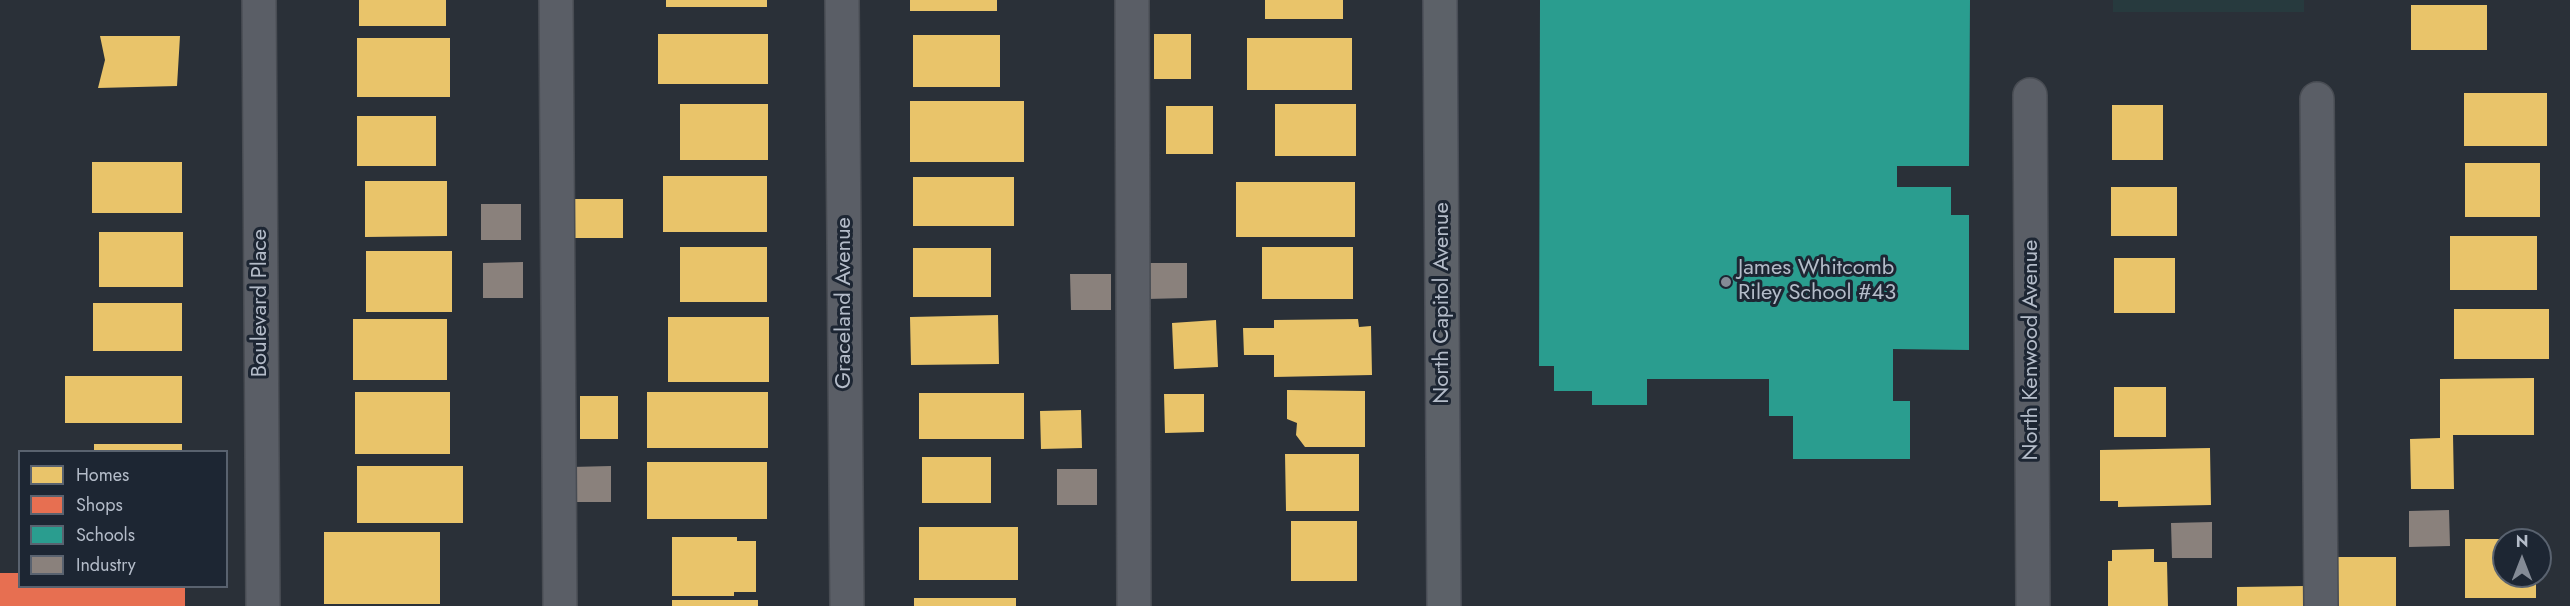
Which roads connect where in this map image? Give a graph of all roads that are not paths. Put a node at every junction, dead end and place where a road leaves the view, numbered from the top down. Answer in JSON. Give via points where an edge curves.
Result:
{"nodes":[{"id":1,"x":259,"y":0,"type":"edge"},
{"id":2,"x":556,"y":0,"type":"edge"},
{"id":3,"x":842,"y":0,"type":"edge"},
{"id":4,"x":1132,"y":0,"type":"edge"},
{"id":5,"x":1440,"y":0,"type":"edge"},
{"id":6,"x":2030,"y":95,"type":"dead end"},
{"id":7,"x":2318,"y":99,"type":"dead end"},
{"id":8,"x":263,"y":606,"type":"edge"},
{"id":9,"x":560,"y":606,"type":"edge"},
{"id":10,"x":847,"y":606,"type":"edge"},
{"id":11,"x":1134,"y":606,"type":"edge"},
{"id":12,"x":1444,"y":606,"type":"edge"},
{"id":13,"x":2033,"y":606,"type":"edge"},
{"id":14,"x":2320,"y":606,"type":"edge"}],
"edges":[{"from":1,"to":8,"type":"street","name":"Boulevard Place"},
{"from":2,"to":9,"type":"street"},
{"from":3,"to":10,"type":"street","name":"Graceland Avenue"},
{"from":4,"to":11,"type":"street"},
{"from":5,"to":12,"type":"main road","name":"North Capitol Avenue"},
{"from":6,"to":13,"type":"street","name":"North Kenwood Avenue"},
{"from":7,"to":14,"type":"street"}]}
